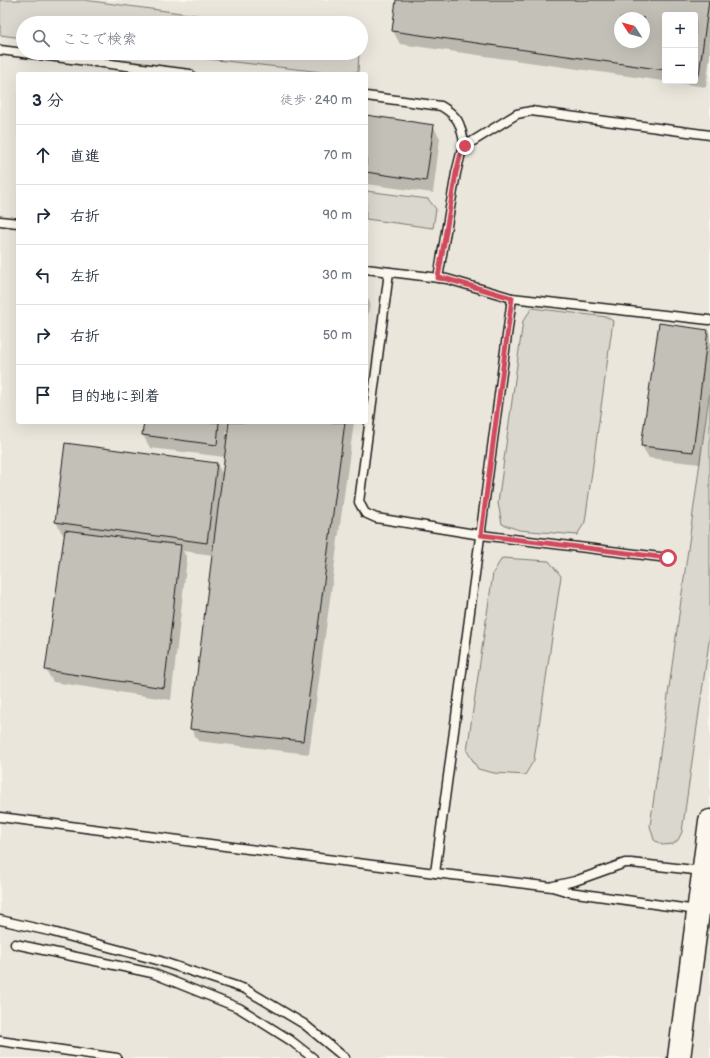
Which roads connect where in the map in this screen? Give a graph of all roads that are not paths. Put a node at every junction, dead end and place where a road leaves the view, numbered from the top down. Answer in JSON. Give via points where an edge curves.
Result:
{"nodes":[{"id":1,"x":0,"y":50,"type":"edge"},
{"id":2,"x":16,"y":52,"type":"edge"},
{"id":3,"x":79,"y":60,"type":"edge"},
{"id":4,"x":174,"y":72,"type":"edge"},
{"id":5,"x":368,"y":96,"type":"edge"},
{"id":6,"x":710,"y":135,"type":"edge"},
{"id":7,"x":465,"y":146,"type":"junction"},
{"id":8,"x":0,"y":221,"type":"edge"},
{"id":9,"x":16,"y":223,"type":"edge"},
{"id":10,"x":368,"y":269,"type":"edge"},
{"id":11,"x":389,"y":272,"type":"junction"},
{"id":12,"x":438,"y":278,"type":"junction"},
{"id":13,"x":512,"y":298,"type":"junction"},
{"id":14,"x":709,"y":320,"type":"edge"},
{"id":15,"x":481,"y":535,"type":"junction"},
{"id":16,"x":668,"y":558,"type":"dead end"},
{"id":17,"x":0,"y":817,"type":"edge"},
{"id":18,"x":710,"y":821,"type":"edge"},
{"id":19,"x":703,"y":871,"type":"junction"},
{"id":20,"x":435,"y":874,"type":"junction"},
{"id":21,"x":552,"y":886,"type":"junction"},
{"id":22,"x":698,"y":910,"type":"junction"},
{"id":23,"x":0,"y":920,"type":"edge"},
{"id":24,"x":15,"y":944,"type":"dead end"},
{"id":25,"x":0,"y":1042,"type":"edge"},
{"id":26,"x":117,"y":1058,"type":"edge"},
{"id":27,"x":313,"y":1058,"type":"edge"},
{"id":28,"x":345,"y":1058,"type":"edge"},
{"id":29,"x":679,"y":1058,"type":"edge"}],
"edges":[{"from":1,"to":2,"type":"lane"},
{"from":3,"to":4,"type":"lane"},
{"from":5,"to":7,"type":"lane","via":[[441,106],[458,120]]},
{"from":6,"to":7,"type":"lane","via":[[531,111],[517,114]]},
{"from":7,"to":12,"type":"lane","via":[[456,173]]},
{"from":8,"to":9,"type":"lane"},
{"from":10,"to":11,"type":"lane"},
{"from":11,"to":12,"type":"lane"},
{"from":11,"to":15,"type":"lane","via":[[359,502],[366,513],[376,518]]},
{"from":12,"to":13,"type":"lane"},
{"from":13,"to":14,"type":"lane"},
{"from":13,"to":15,"type":"lane"},
{"from":15,"to":16,"type":"lane"},
{"from":15,"to":20,"type":"lane"},
{"from":17,"to":20,"type":"lane"},
{"from":18,"to":19,"type":"highway"},
{"from":19,"to":21,"type":"lane","via":[[626,863],[575,881]]},
{"from":19,"to":22,"type":"highway"},
{"from":20,"to":21,"type":"lane"},
{"from":21,"to":22,"type":"lane","via":[[569,892]]},
{"from":22,"to":29,"type":"highway"},
{"from":23,"to":28,"type":"lane","via":[[157,960],[245,989],[304,1024]]},
{"from":24,"to":27,"type":"lane","via":[[152,973],[239,1008],[290,1040]]},
{"from":25,"to":26,"type":"lane"}]}
